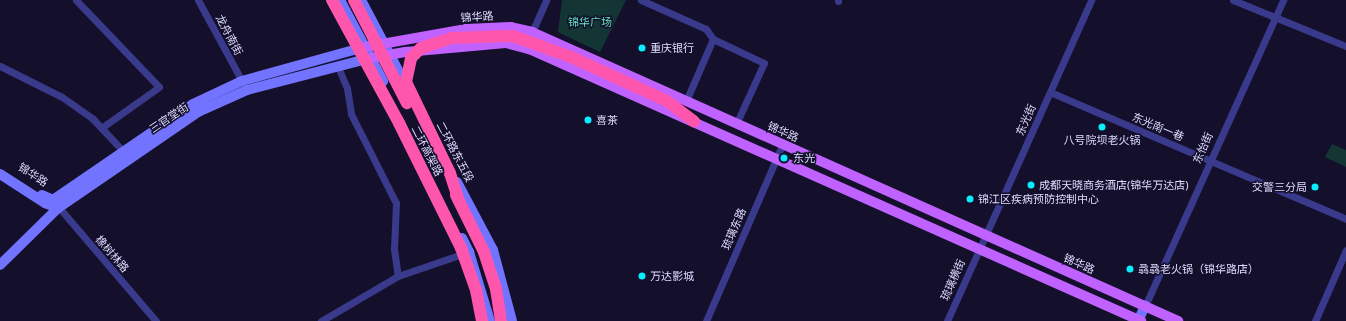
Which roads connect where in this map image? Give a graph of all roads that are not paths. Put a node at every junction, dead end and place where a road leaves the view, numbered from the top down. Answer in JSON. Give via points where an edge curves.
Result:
{"nodes":[{"id":1,"x":76,"y":0,"type":"edge"},
{"id":2,"x":198,"y":0,"type":"edge"},
{"id":3,"x":332,"y":0,"type":"edge"},
{"id":4,"x":340,"y":0,"type":"edge"},
{"id":5,"x":354,"y":0,"type":"edge"},
{"id":6,"x":361,"y":0,"type":"edge"},
{"id":7,"x":546,"y":0,"type":"edge"},
{"id":8,"x":641,"y":0,"type":"edge"},
{"id":9,"x":1091,"y":0,"type":"edge"},
{"id":10,"x":1233,"y":0,"type":"edge"},
{"id":11,"x":1283,"y":0,"type":"edge"},
{"id":12,"x":1275,"y":18,"type":"junction"},
{"id":13,"x":532,"y":32,"type":"junction"},
{"id":14,"x":714,"y":39,"type":"junction"},
{"id":15,"x":384,"y":44,"type":"junction"},
{"id":16,"x":1346,"y":46,"type":"edge"},
{"id":17,"x":365,"y":47,"type":"junction"},
{"id":18,"x":390,"y":56,"type":"junction"},
{"id":19,"x":371,"y":58,"type":"junction"},
{"id":20,"x":0,"y":66,"type":"edge"},
{"id":21,"x":338,"y":67,"type":"junction"},
{"id":22,"x":242,"y":81,"type":"junction"},
{"id":23,"x":1050,"y":92,"type":"junction"},
{"id":24,"x":686,"y":101,"type":"junction"},
{"id":25,"x":694,"y":121,"type":"junction"},
{"id":26,"x":737,"y":122,"type":"dead end"},
{"id":27,"x":101,"y":128,"type":"junction"},
{"id":28,"x":782,"y":145,"type":"junction"},
{"id":29,"x":123,"y":151,"type":"junction"},
{"id":30,"x":776,"y":158,"type":"junction"},
{"id":31,"x":1209,"y":161,"type":"junction"},
{"id":32,"x":0,"y":168,"type":"edge"},
{"id":33,"x":0,"y":174,"type":"edge"},
{"id":34,"x":459,"y":201,"type":"junction"},
{"id":35,"x":56,"y":204,"type":"junction"},
{"id":36,"x":1346,"y":219,"type":"edge"},
{"id":37,"x":985,"y":236,"type":"junction"},
{"id":38,"x":979,"y":249,"type":"junction"},
{"id":39,"x":1346,"y":250,"type":"edge"},
{"id":40,"x":469,"y":252,"type":"junction"},
{"id":41,"x":0,"y":265,"type":"edge"},
{"id":42,"x":398,"y":276,"type":"junction"},
{"id":43,"x":1145,"y":306,"type":"junction"},
{"id":44,"x":156,"y":321,"type":"edge"},
{"id":45,"x":321,"y":321,"type":"edge"},
{"id":46,"x":482,"y":321,"type":"edge"},
{"id":47,"x":490,"y":321,"type":"edge"},
{"id":48,"x":501,"y":321,"type":"edge"},
{"id":49,"x":512,"y":321,"type":"edge"},
{"id":50,"x":706,"y":321,"type":"edge"},
{"id":51,"x":947,"y":321,"type":"edge"},
{"id":52,"x":1140,"y":321,"type":"edge"},
{"id":53,"x":1178,"y":321,"type":"edge"},
{"id":54,"x":1315,"y":321,"type":"edge"}],
"edges":[{"from":1,"to":27,"type":"street","via":[[159,88]]},
{"from":2,"to":22,"type":"street","name":"龙舟南街"},
{"from":3,"to":46,"type":"highway","name":"二环高架路","bridge":true,"via":[[399,123],[461,248],[476,290]]},
{"from":4,"to":17,"type":"main road"},
{"from":5,"to":34,"type":"highway","name":"二环高架路","bridge":true},
{"from":6,"to":15,"type":"main road","name":"二环路东五段"},
{"from":7,"to":13,"type":"street"},
{"from":8,"to":14,"type":"street","via":[[706,29]]},
{"from":9,"to":23,"type":"street","name":"东光街"},
{"from":10,"to":12,"type":"street"},
{"from":11,"to":12,"type":"street","name":"东怡街"},
{"from":12,"to":16,"type":"street"},
{"from":12,"to":31,"type":"street","name":"东怡街"},
{"from":13,"to":15,"type":"main road","name":"锦华路","via":[[510,27],[466,28]]},
{"from":13,"to":24,"type":"main road","name":"锦华路"},
{"from":14,"to":24,"type":"street"},
{"from":14,"to":26,"type":"street","via":[[764,63]]},
{"from":15,"to":17,"type":"main road","name":"锦华路"},
{"from":15,"to":18,"type":"main road","name":"二环路东五段"},
{"from":17,"to":19,"type":"main road"},
{"from":17,"to":22,"type":"main road","name":"三官堂街"},
{"from":18,"to":19,"type":"main road"},
{"from":18,"to":25,"type":"main road","via":[[506,44],[529,49]]},
{"from":18,"to":49,"type":"main road","name":"二环路东五段","via":[[493,250]]},
{"from":19,"to":21,"type":"main road","name":"三官堂街"},
{"from":19,"to":40,"type":"main road"},
{"from":20,"to":27,"type":"street","via":[[62,97],[93,119]]},
{"from":21,"to":35,"type":"main road","name":"三官堂街","via":[[246,90],[198,112]]},
{"from":21,"to":42,"type":"street","via":[[347,88],[351,114],[396,203],[394,249]]},
{"from":22,"to":29,"type":"main road","name":"三官堂街","via":[[193,104]]},
{"from":23,"to":31,"type":"street","name":"东光南一巷"},
{"from":23,"to":37,"type":"street","name":"东光街"},
{"from":24,"to":28,"type":"main road","name":"锦华路"},
{"from":25,"to":30,"type":"main road"},
{"from":25,"to":34,"type":"highway","bridge":true,"via":[[667,101],[571,57],[513,36],[452,38],[421,48],[411,58],[406,82],[450,173]]},
{"from":27,"to":29,"type":"street"},
{"from":28,"to":30,"type":"street","name":"琉璃东路"},
{"from":28,"to":37,"type":"main road","name":"锦华路"},
{"from":29,"to":35,"type":"main road","name":"三官堂街"},
{"from":30,"to":38,"type":"main road"},
{"from":30,"to":50,"type":"street","name":"琉璃东路"},
{"from":31,"to":36,"type":"street","name":"东光南一巷"},
{"from":31,"to":43,"type":"street","name":"东怡街"},
{"from":32,"to":35,"type":"main road","name":"锦华路"},
{"from":33,"to":35,"type":"main road","via":[[45,203]]},
{"from":34,"to":48,"type":"highway","name":"二环高架路","bridge":true,"via":[[484,252],[496,289]]},
{"from":35,"to":41,"type":"main road"},
{"from":35,"to":44,"type":"street","name":"橡树林路"},
{"from":37,"to":38,"type":"street","name":"东光街"},
{"from":37,"to":43,"type":"main road","name":"锦华路"},
{"from":38,"to":51,"type":"street","name":"琉璃横街"},
{"from":38,"to":52,"type":"main road"},
{"from":39,"to":54,"type":"street"},
{"from":40,"to":42,"type":"street"},
{"from":40,"to":47,"type":"main road"},
{"from":42,"to":45,"type":"street"},
{"from":43,"to":52,"type":"main road"},
{"from":43,"to":53,"type":"main road","name":"锦华路"}]}
